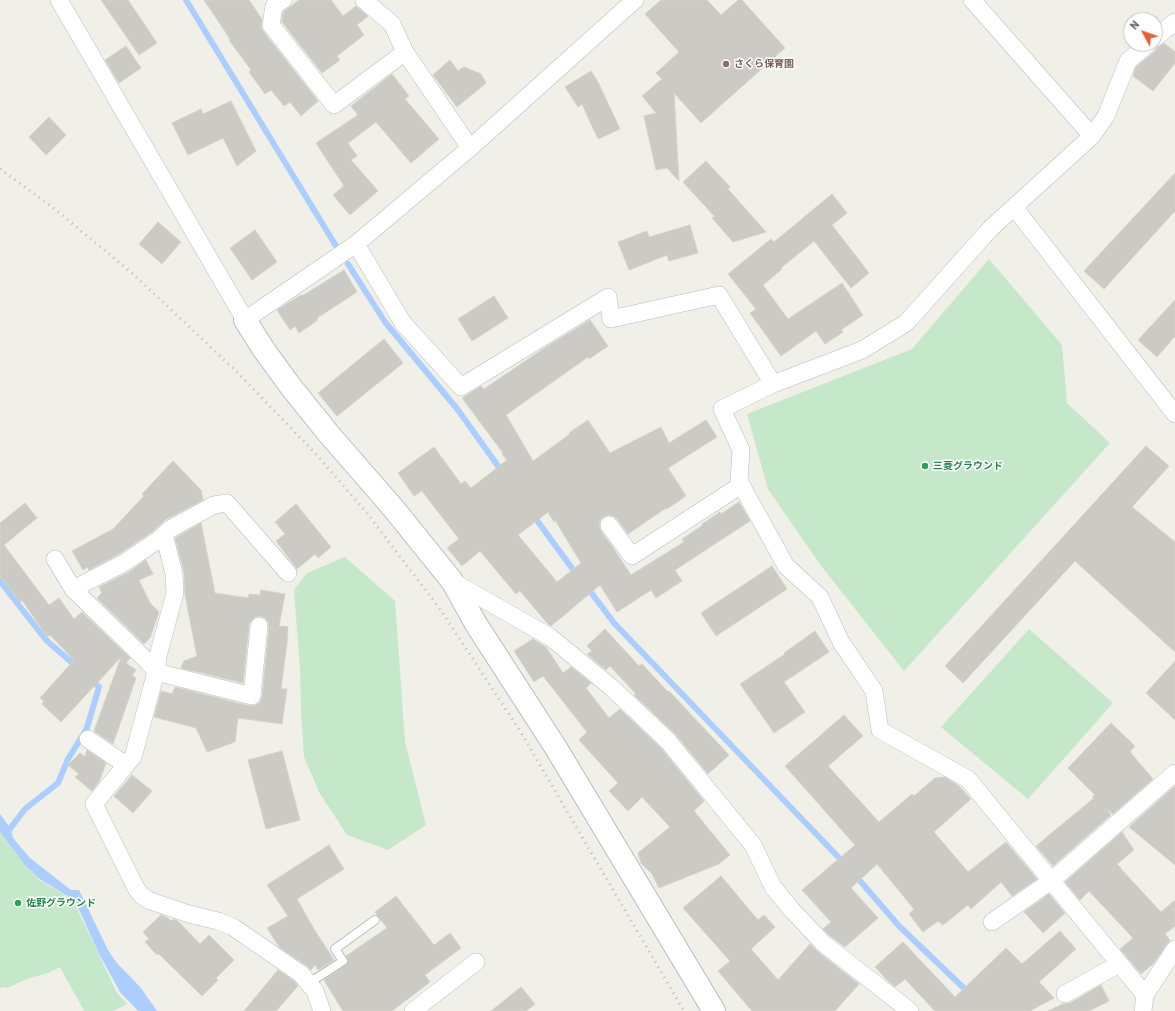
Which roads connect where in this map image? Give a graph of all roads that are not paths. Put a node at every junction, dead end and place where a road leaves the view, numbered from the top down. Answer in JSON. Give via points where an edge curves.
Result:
{"nodes":[{"id":1,"x":59,"y":0,"type":"edge"},
{"id":2,"x":283,"y":0,"type":"edge"},
{"id":3,"x":364,"y":0,"type":"edge"},
{"id":4,"x":635,"y":0,"type":"edge"},
{"id":5,"x":972,"y":0,"type":"edge"},
{"id":6,"x":1175,"y":22,"type":"edge"},
{"id":7,"x":1163,"y":32,"type":"edge"},
{"id":8,"x":405,"y":52,"type":"junction"},
{"id":9,"x":1139,"y":52,"type":"edge"},
{"id":10,"x":1092,"y":136,"type":"junction"},
{"id":11,"x":470,"y":148,"type":"junction"},
{"id":12,"x":1014,"y":207,"type":"junction"},
{"id":13,"x":356,"y":244,"type":"junction"},
{"id":14,"x":245,"y":320,"type":"junction"},
{"id":15,"x":773,"y":384,"type":"junction"},
{"id":16,"x":1175,"y":414,"type":"edge"},
{"id":17,"x":741,"y":485,"type":"junction"},
{"id":18,"x":609,"y":525,"type":"dead end"},
{"id":19,"x":164,"y":534,"type":"junction"},
{"id":20,"x":55,"y":559,"type":"dead end"},
{"id":21,"x":288,"y":573,"type":"dead end"},
{"id":22,"x":452,"y":581,"type":"junction"},
{"id":23,"x":73,"y":588,"type":"junction"},
{"id":24,"x":259,"y":626,"type":"dead end"},
{"id":25,"x":156,"y":672,"type":"junction"},
{"id":26,"x":88,"y":740,"type":"dead end"},
{"id":27,"x":126,"y":765,"type":"junction"},
{"id":28,"x":1175,"y":772,"type":"edge"},
{"id":29,"x":1051,"y":881,"type":"junction"},
{"id":30,"x":375,"y":920,"type":"dead end"},
{"id":31,"x":992,"y":922,"type":"dead end"},
{"id":32,"x":1175,"y":949,"type":"edge"},
{"id":33,"x":476,"y":962,"type":"dead end"},
{"id":34,"x":1119,"y":964,"type":"junction"},
{"id":35,"x":309,"y":983,"type":"junction"},
{"id":36,"x":1065,"y":994,"type":"dead end"},
{"id":37,"x":1144,"y":1003,"type":"edge"},
{"id":38,"x":322,"y":1011,"type":"edge"},
{"id":39,"x":412,"y":1011,"type":"edge"},
{"id":40,"x":714,"y":1011,"type":"edge"},
{"id":41,"x":910,"y":1011,"type":"edge"}],
"edges":[{"from":1,"to":14,"type":"street"},
{"from":2,"to":8,"type":"street","via":[[274,6],[271,25],[334,105]]},
{"from":3,"to":8,"type":"street","via":[[392,24]]},
{"from":4,"to":11,"type":"street"},
{"from":5,"to":10,"type":"street"},
{"from":6,"to":7,"type":"street"},
{"from":8,"to":11,"type":"street"},
{"from":9,"to":10,"type":"street","via":[[1128,61],[1106,116]]},
{"from":10,"to":12,"type":"street"},
{"from":11,"to":13,"type":"street"},
{"from":12,"to":15,"type":"street","via":[[986,234],[906,323],[862,350]]},
{"from":12,"to":16,"type":"street"},
{"from":13,"to":14,"type":"street"},
{"from":13,"to":15,"type":"street","via":[[403,323],[461,387],[608,297],[611,319],[719,295]]},
{"from":14,"to":22,"type":"street","via":[[305,405]]},
{"from":15,"to":17,"type":"street","via":[[722,409],[741,450]]},
{"from":17,"to":18,"type":"street","via":[[632,556]]},
{"from":17,"to":29,"type":"street","via":[[786,566],[820,597],[841,642],[874,691],[880,730],[968,779]]},
{"from":19,"to":21,"type":"street","via":[[214,505],[227,502]]},
{"from":19,"to":23,"type":"street","via":[[124,563]]},
{"from":19,"to":25,"type":"street","via":[[174,574],[175,593]]},
{"from":20,"to":23,"type":"street"},
{"from":22,"to":40,"type":"street"},
{"from":22,"to":41,"type":"street","via":[[550,637],[611,687],[668,741],[753,845],[773,887],[791,909],[823,943]]},
{"from":23,"to":25,"type":"street"},
{"from":24,"to":25,"type":"street","via":[[252,696]]},
{"from":25,"to":27,"type":"street","via":[[133,758]]},
{"from":26,"to":27,"type":"street"},
{"from":27,"to":35,"type":"street","via":[[94,804],[141,895],[148,900],[233,927],[301,974]]},
{"from":28,"to":29,"type":"street"},
{"from":29,"to":31,"type":"street"},
{"from":29,"to":34,"type":"street"},
{"from":30,"to":35,"type":"lane","via":[[335,949],[343,961]]},
{"from":32,"to":37,"type":"street"},
{"from":33,"to":39,"type":"street"},
{"from":34,"to":36,"type":"street"},
{"from":34,"to":37,"type":"street"},
{"from":35,"to":38,"type":"street","via":[[315,991]]}]}
